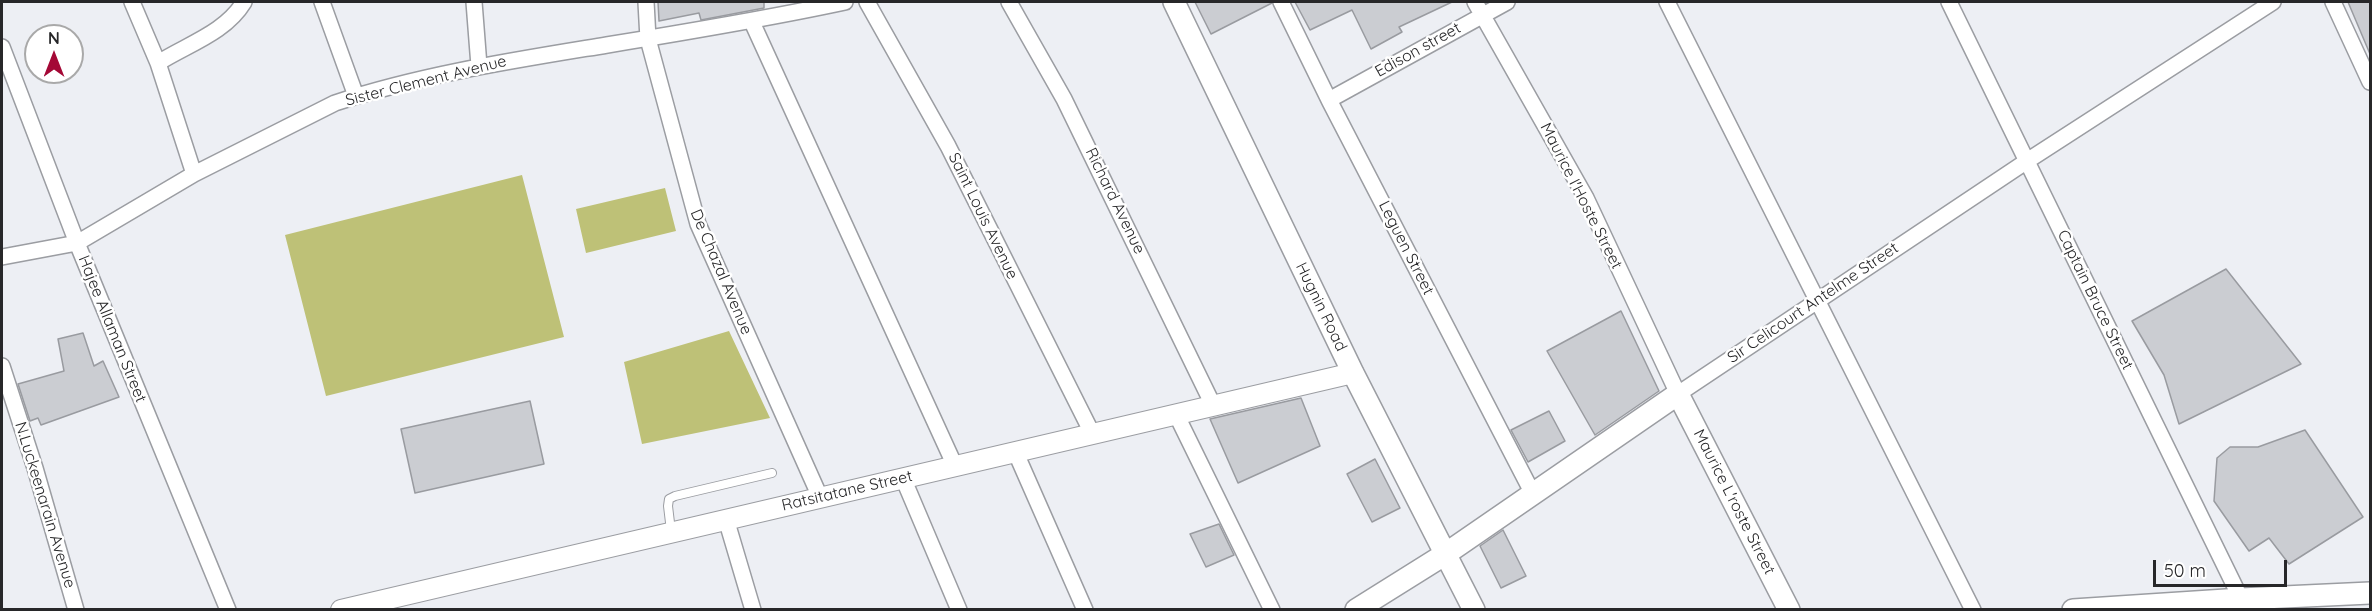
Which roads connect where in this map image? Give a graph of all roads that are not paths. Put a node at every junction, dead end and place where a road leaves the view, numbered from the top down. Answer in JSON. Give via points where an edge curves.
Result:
{"nodes":[{"id":1,"x":132,"y":2,"type":"edge"},
{"id":2,"x":244,"y":2,"type":"edge"},
{"id":3,"x":322,"y":2,"type":"edge"},
{"id":4,"x":474,"y":2,"type":"edge"},
{"id":5,"x":646,"y":2,"type":"edge"},
{"id":6,"x":845,"y":2,"type":"edge"},
{"id":7,"x":867,"y":2,"type":"edge"},
{"id":8,"x":1010,"y":2,"type":"edge"},
{"id":9,"x":1173,"y":2,"type":"edge"},
{"id":10,"x":1281,"y":2,"type":"edge"},
{"id":11,"x":1507,"y":2,"type":"edge"},
{"id":12,"x":1667,"y":2,"type":"edge"},
{"id":13,"x":1949,"y":2,"type":"edge"},
{"id":14,"x":2273,"y":2,"type":"edge"},
{"id":15,"x":2333,"y":2,"type":"edge"},
{"id":16,"x":1479,"y":8,"type":"edge"},
{"id":17,"x":752,"y":22,"type":"junction"},
{"id":18,"x":648,"y":39,"type":"junction"},
{"id":19,"x":2,"y":47,"type":"edge"},
{"id":20,"x":158,"y":63,"type":"junction"},
{"id":21,"x":479,"y":66,"type":"junction"},
{"id":22,"x":2370,"y":82,"type":"edge"},
{"id":23,"x":356,"y":96,"type":"junction"},
{"id":24,"x":1329,"y":100,"type":"junction"},
{"id":25,"x":2026,"y":161,"type":"junction"},
{"id":26,"x":194,"y":174,"type":"junction"},
{"id":27,"x":77,"y":243,"type":"junction"},
{"id":28,"x":2,"y":257,"type":"edge"},
{"id":29,"x":1817,"y":301,"type":"junction"},
{"id":30,"x":2,"y":366,"type":"edge"},
{"id":31,"x":1353,"y":373,"type":"junction"},
{"id":32,"x":1678,"y":394,"type":"junction"},
{"id":33,"x":1213,"y":405,"type":"junction"},
{"id":34,"x":1176,"y":414,"type":"junction"},
{"id":35,"x":1092,"y":434,"type":"junction"},
{"id":36,"x":1015,"y":451,"type":"junction"},
{"id":37,"x":955,"y":466,"type":"junction"},
{"id":38,"x":772,"y":473,"type":"dead end"},
{"id":39,"x":903,"y":478,"type":"junction"},
{"id":40,"x":1533,"y":494,"type":"junction"},
{"id":41,"x":820,"y":497,"type":"junction"},
{"id":42,"x":726,"y":519,"type":"junction"},
{"id":43,"x":671,"y":532,"type":"junction"},
{"id":44,"x":1447,"y":553,"type":"junction"},
{"id":45,"x":2370,"y":593,"type":"edge"},
{"id":46,"x":2241,"y":599,"type":"junction"},
{"id":47,"x":364,"y":607,"type":"edge"},
{"id":48,"x":76,"y":609,"type":"edge"},
{"id":49,"x":228,"y":609,"type":"edge"},
{"id":50,"x":341,"y":609,"type":"edge"},
{"id":51,"x":753,"y":609,"type":"edge"},
{"id":52,"x":959,"y":609,"type":"edge"},
{"id":53,"x":1085,"y":609,"type":"edge"},
{"id":54,"x":1272,"y":609,"type":"edge"},
{"id":55,"x":1356,"y":609,"type":"edge"},
{"id":56,"x":1474,"y":609,"type":"edge"},
{"id":57,"x":1789,"y":609,"type":"edge"},
{"id":58,"x":1973,"y":609,"type":"edge"},
{"id":59,"x":2073,"y":609,"type":"edge"}],
"edges":[{"from":1,"to":20,"type":"street"},
{"from":2,"to":20,"type":"street","via":[[236,15],[210,35]]},
{"from":3,"to":23,"type":"street"},
{"from":4,"to":21,"type":"street"},
{"from":5,"to":18,"type":"street","name":"De Chazal Avenue"},
{"from":6,"to":17,"type":"street","name":"Sister Clement Avenue"},
{"from":7,"to":35,"type":"street","name":"Saint Louis Avenue","via":[[948,146]]},
{"from":8,"to":33,"type":"street","name":"Richard Avenue","via":[[1064,99]]},
{"from":9,"to":31,"type":"main road","name":"Hugnin Road"},
{"from":10,"to":24,"type":"street","name":"Leguen Street"},
{"from":11,"to":16,"type":"street","name":"Edison street"},
{"from":12,"to":29,"type":"street"},
{"from":13,"to":25,"type":"street","name":"Captain Bruce Street"},
{"from":14,"to":25,"type":"street","name":"Sir Celicourt Antelme Street"},
{"from":15,"to":22,"type":"street"},
{"from":16,"to":24,"type":"street","name":"Edison street"},
{"from":16,"to":32,"type":"street","name":"Maurice I'Hoste Street","via":[[1586,198]]},
{"from":17,"to":18,"type":"street","name":"Sister Clement Avenue"},
{"from":17,"to":37,"type":"street"},
{"from":18,"to":21,"type":"street","name":"Sister Clement Avenue"},
{"from":18,"to":41,"type":"street","name":"De Chazal Avenue","via":[[698,224]]},
{"from":19,"to":27,"type":"street","name":"Hajee Allaman Street"},
{"from":20,"to":26,"type":"street"},
{"from":21,"to":23,"type":"street","name":"Sister Clement Avenue"},
{"from":23,"to":26,"type":"street","name":"Sister Clement Avenue"},
{"from":24,"to":40,"type":"street","name":"Leguen Street"},
{"from":25,"to":29,"type":"street","name":"Sir Celicourt Antelme Street"},
{"from":25,"to":46,"type":"street","name":"Captain Bruce Street"},
{"from":26,"to":27,"type":"street","name":"Sister Clement Avenue"},
{"from":27,"to":28,"type":"street","name":"Sister Clement Avenue"},
{"from":27,"to":49,"type":"street","name":"Hajee Allaman Street"},
{"from":29,"to":32,"type":"street","name":"Sir Celicourt Antelme Street"},
{"from":29,"to":58,"type":"street"},
{"from":30,"to":48,"type":"street","name":"N.Luckeenarain Avenue"},
{"from":31,"to":33,"type":"street","name":"Ratsitatane Street"},
{"from":31,"to":44,"type":"main road","name":"Hugnin Road"},
{"from":32,"to":40,"type":"main road","name":"Sir Celicourt Antelme Street"},
{"from":32,"to":57,"type":"main road","name":"Maurice L'roste Street"},
{"from":33,"to":34,"type":"street","name":"Ratsitatane Street"},
{"from":34,"to":35,"type":"street","name":"Ratsitatane Street"},
{"from":34,"to":54,"type":"street"},
{"from":35,"to":36,"type":"street","name":"Ratsitatane Street"},
{"from":36,"to":37,"type":"street","name":"Ratsitatane Street"},
{"from":36,"to":53,"type":"street"},
{"from":37,"to":39,"type":"street","name":"Ratsitatane Street"},
{"from":38,"to":43,"type":"lane","via":[[669,499]]},
{"from":39,"to":41,"type":"street","name":"Ratsitatane Street"},
{"from":39,"to":52,"type":"street"},
{"from":40,"to":44,"type":"main road","name":"Sir Celicourt Antelme Street"},
{"from":41,"to":42,"type":"street","name":"Ratsitatane Street"},
{"from":42,"to":43,"type":"street","name":"Ratsitatane Street"},
{"from":42,"to":51,"type":"street"},
{"from":43,"to":47,"type":"street","name":"Ratsitatane Street"},
{"from":44,"to":55,"type":"main road","name":"Sir Celicourt Antelme Street"},
{"from":44,"to":56,"type":"main road","name":"Hugnin Road"},
{"from":45,"to":46,"type":"main road"},
{"from":46,"to":59,"type":"main road"},
{"from":47,"to":50,"type":"street","name":"Ratsitatane Street"}]}
